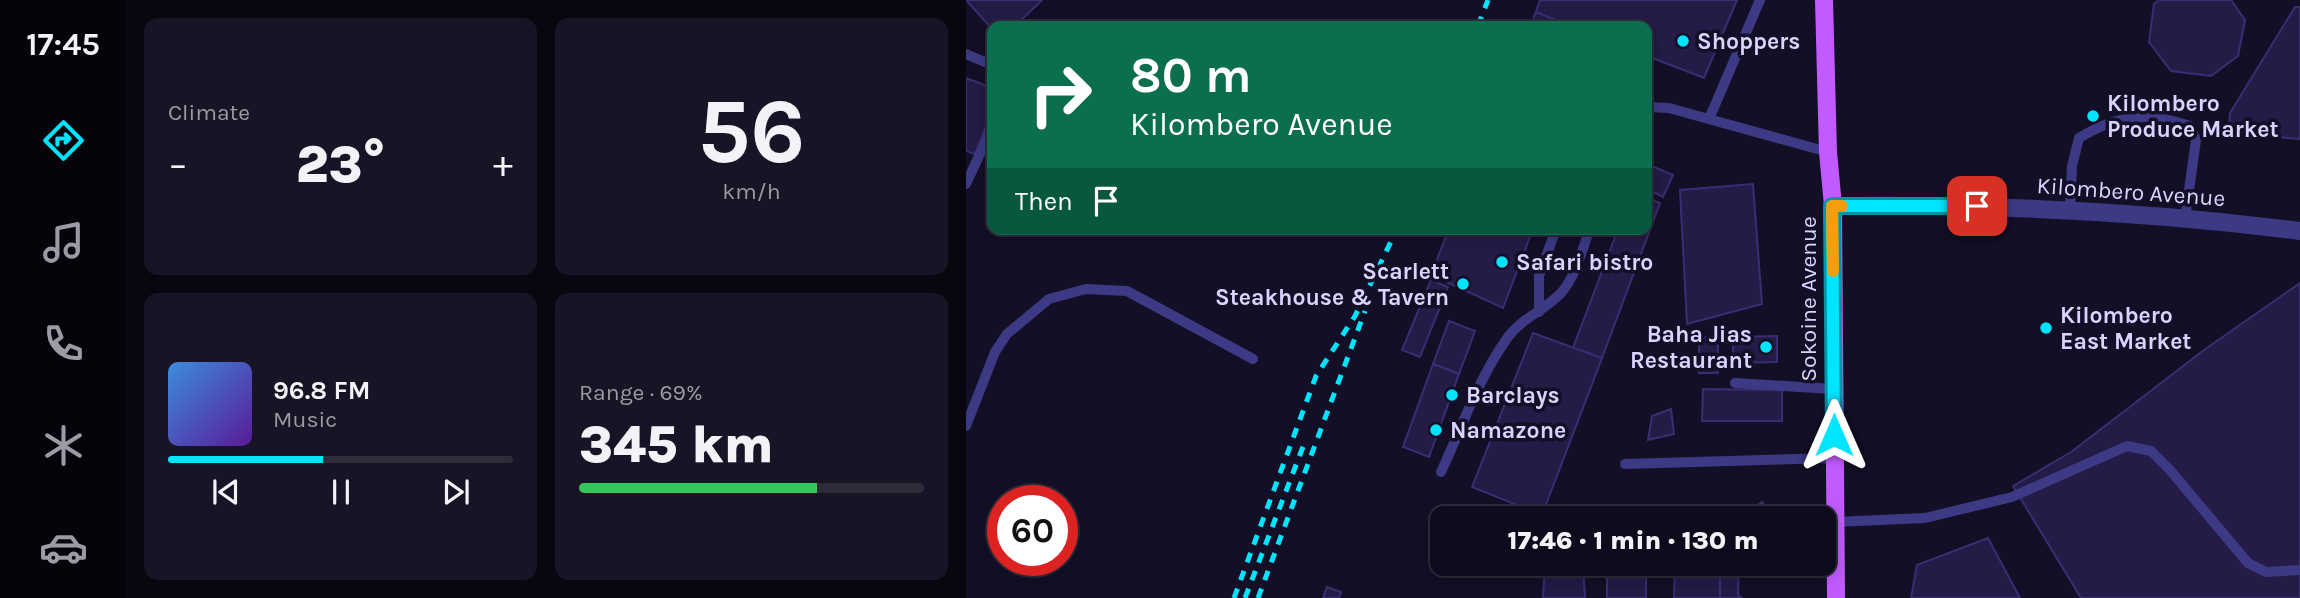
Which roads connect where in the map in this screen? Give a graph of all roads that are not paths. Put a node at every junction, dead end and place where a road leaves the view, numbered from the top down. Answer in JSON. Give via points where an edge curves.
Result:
{"nodes":[{"id":1,"x":1760,"y":0,"type":"edge"},
{"id":2,"x":1824,"y":0,"type":"edge"},
{"id":3,"x":966,"y":54,"type":"edge"},
{"id":4,"x":987,"y":63,"type":"edge"},
{"id":5,"x":1652,"y":107,"type":"edge"},
{"id":6,"x":1709,"y":119,"type":"junction"},
{"id":7,"x":987,"y":139,"type":"edge"},
{"id":8,"x":1828,"y":152,"type":"junction"},
{"id":9,"x":966,"y":184,"type":"edge"},
{"id":10,"x":1832,"y":206,"type":"junction"},
{"id":11,"x":2070,"y":211,"type":"junction"},
{"id":12,"x":2185,"y":219,"type":"junction"},
{"id":13,"x":2300,"y":231,"type":"edge"},
{"id":14,"x":1554,"y":235,"type":"edge"},
{"id":15,"x":1588,"y":235,"type":"edge"},
{"id":16,"x":1539,"y":312,"type":"junction"},
{"id":17,"x":1253,"y":359,"type":"dead end"},
{"id":18,"x":1735,"y":383,"type":"dead end"},
{"id":19,"x":1833,"y":390,"type":"junction"},
{"id":20,"x":966,"y":426,"type":"edge"},
{"id":21,"x":1834,"y":458,"type":"junction"},
{"id":22,"x":1625,"y":464,"type":"dead end"},
{"id":23,"x":1441,"y":472,"type":"dead end"},
{"id":24,"x":1834,"y":506,"type":"edge"},
{"id":25,"x":1836,"y":522,"type":"edge"},
{"id":26,"x":2300,"y":570,"type":"edge"},
{"id":27,"x":1835,"y":576,"type":"edge"},
{"id":28,"x":1836,"y":598,"type":"edge"}],
"edges":[{"from":1,"to":6,"type":"lane"},
{"from":2,"to":8,"type":"main road","name":"Sokoine Avenue"},
{"from":3,"to":4,"type":"lane"},
{"from":5,"to":6,"type":"lane"},
{"from":6,"to":8,"type":"lane"},
{"from":7,"to":9,"type":"lane"},
{"from":8,"to":10,"type":"main road","name":"Sokoine Avenue"},
{"from":10,"to":11,"type":"street","name":"Kilombero Avenue","via":[[1954,205]]},
{"from":10,"to":19,"type":"main road","name":"Sokoine Avenue"},
{"from":11,"to":12,"type":"street","name":"Kilombero Avenue"},
{"from":11,"to":12,"type":"lane","via":[[2072,166],[2079,138],[2102,124],[2154,117],[2190,125],[2196,140]]},
{"from":12,"to":13,"type":"street","name":"Kilombero Avenue"},
{"from":14,"to":16,"type":"lane","via":[[1539,276]]},
{"from":15,"to":16,"type":"lane","via":[[1568,284]]},
{"from":16,"to":23,"type":"lane","via":[[1521,322],[1491,363]]},
{"from":17,"to":20,"type":"lane","via":[[1127,291],[1086,289],[1049,299],[1007,334],[995,352]]},
{"from":18,"to":19,"type":"lane"},
{"from":19,"to":21,"type":"main road","name":"Sokoine Avenue"},
{"from":21,"to":22,"type":"lane"},
{"from":21,"to":24,"type":"main road","name":"Sokoine Avenue"},
{"from":25,"to":26,"type":"lane","via":[[1925,518],[2012,497],[2127,446],[2151,451],[2248,562],[2266,572]]},
{"from":27,"to":28,"type":"main road","name":"Sokoine Avenue"}]}
